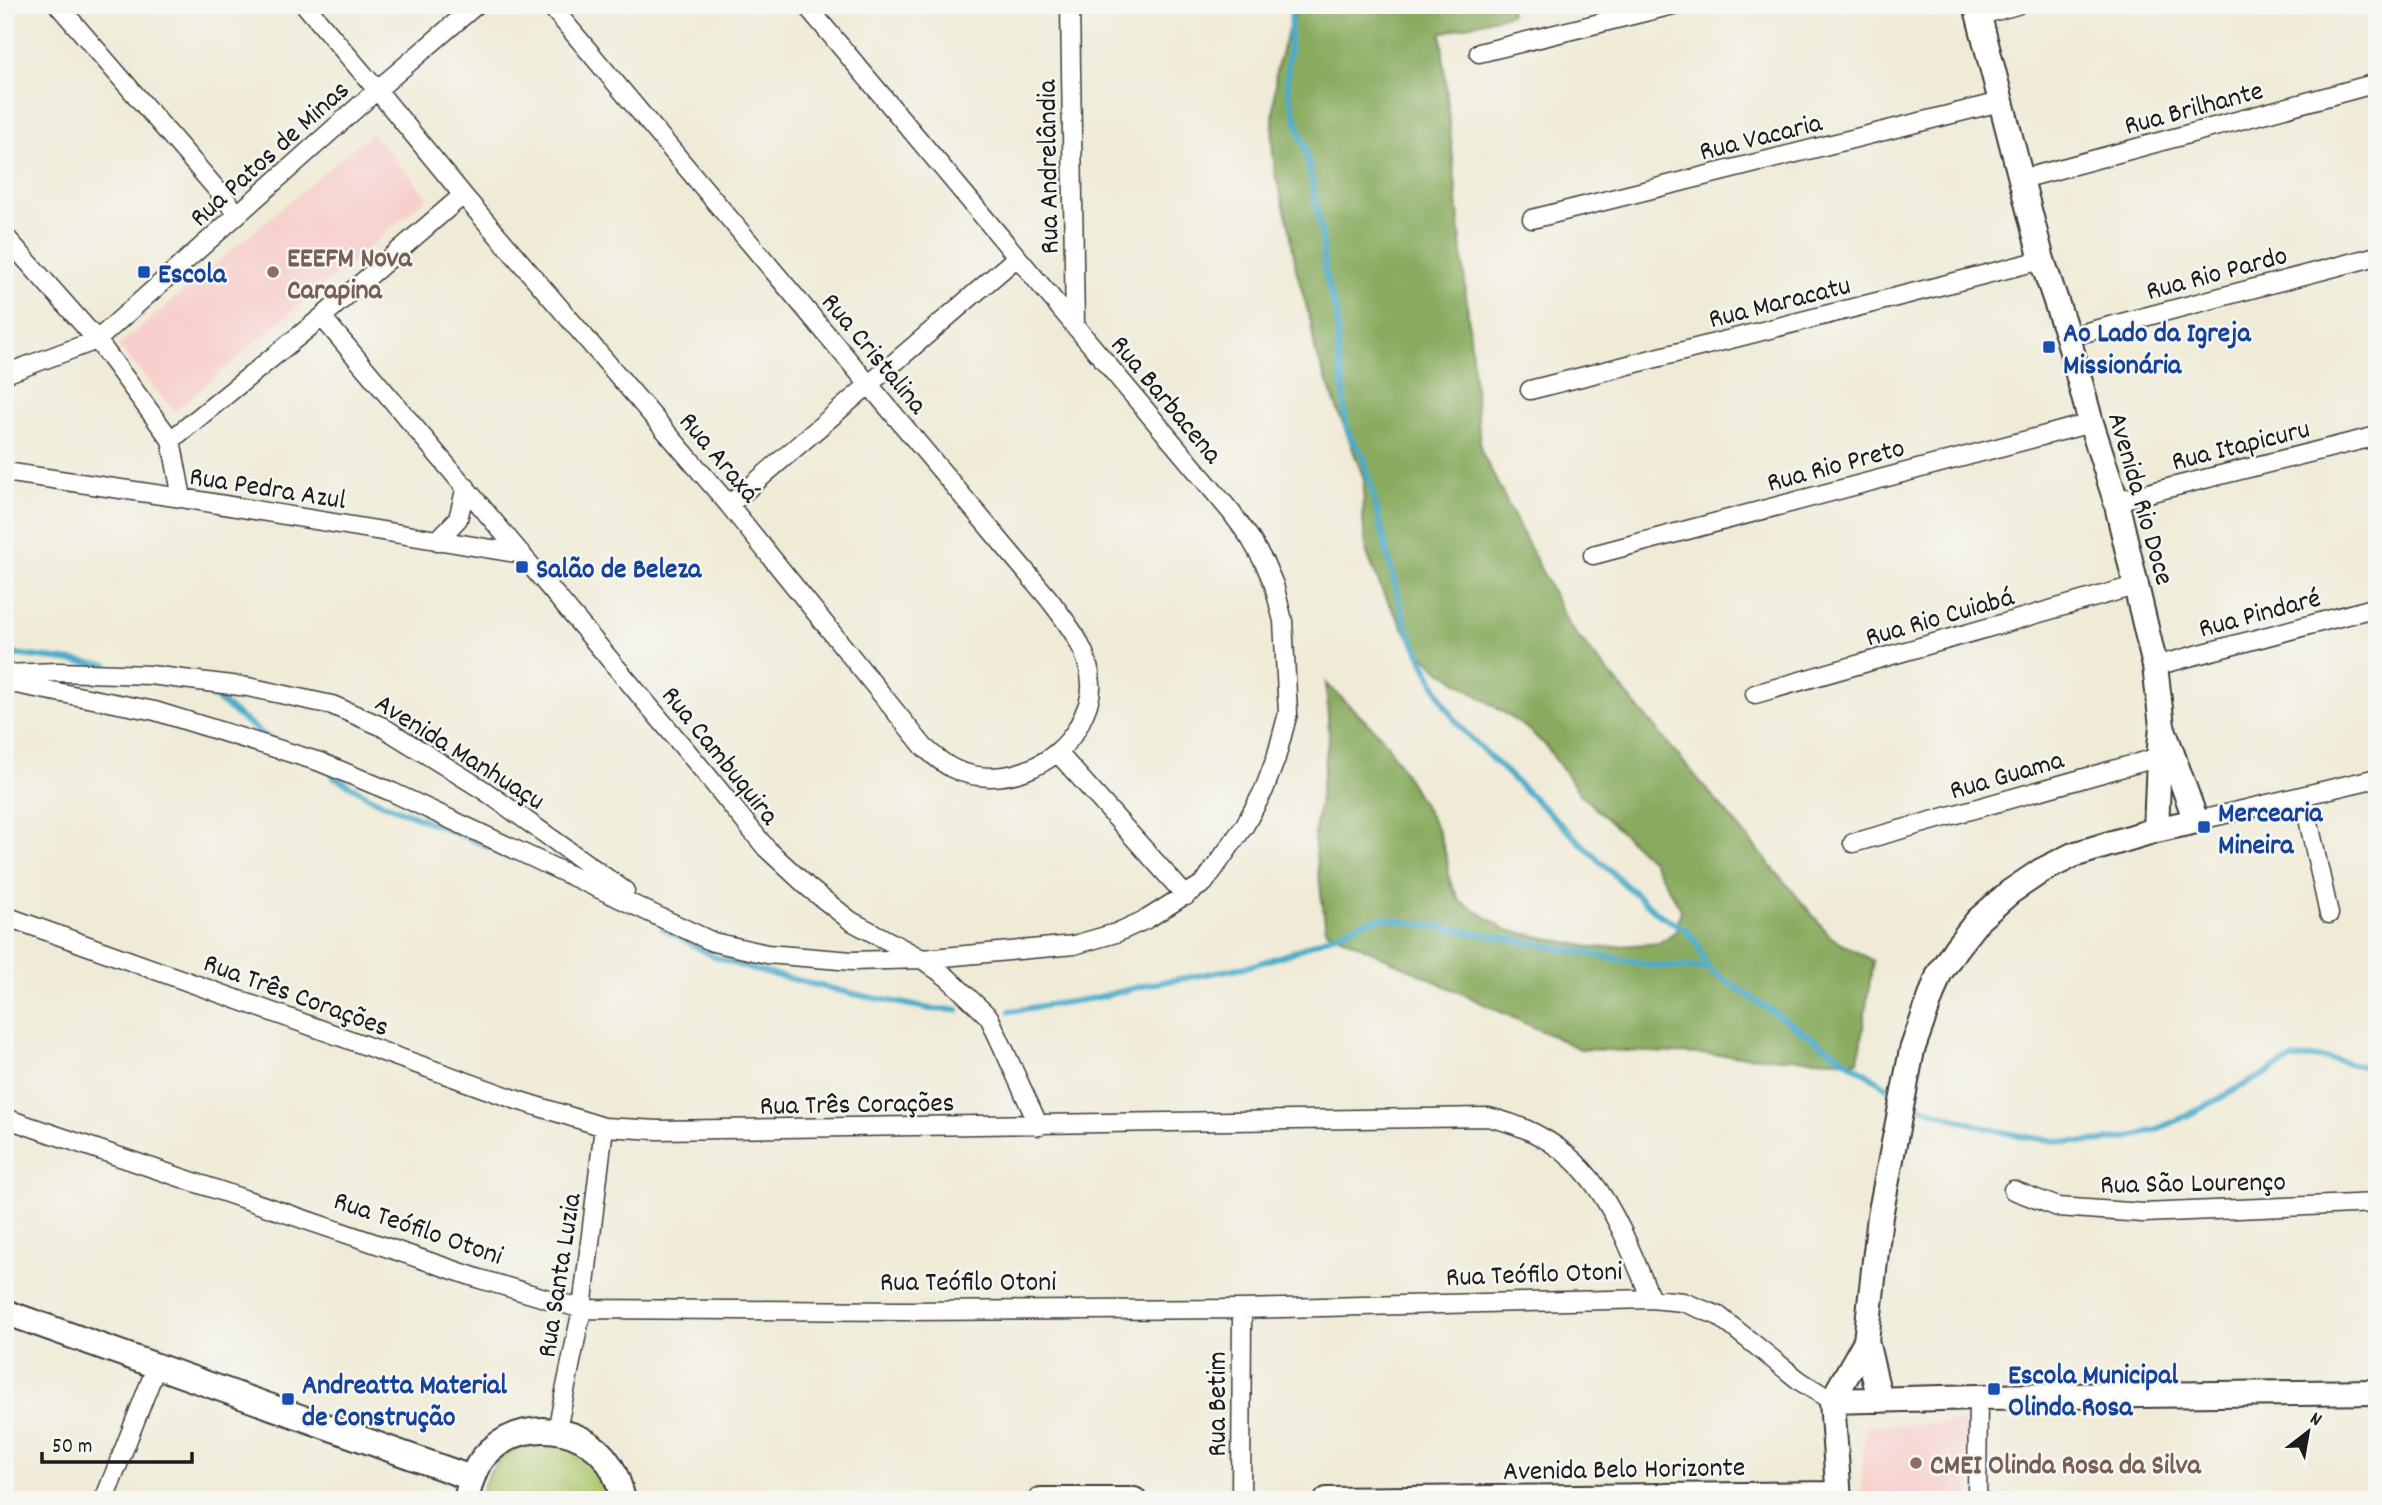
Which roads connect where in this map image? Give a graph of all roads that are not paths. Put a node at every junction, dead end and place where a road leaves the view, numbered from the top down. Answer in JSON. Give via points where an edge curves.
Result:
{"nodes":[{"id":1,"x":58,"y":5,"type":"edge"},
{"id":2,"x":305,"y":5,"type":"edge"},
{"id":3,"x":476,"y":5,"type":"edge"},
{"id":4,"x":550,"y":5,"type":"edge"},
{"id":5,"x":806,"y":5,"type":"edge"},
{"id":6,"x":1070,"y":5,"type":"edge"},
{"id":7,"x":1673,"y":5,"type":"edge"},
{"id":8,"x":2017,"y":5,"type":"edge"},
{"id":9,"x":1977,"y":11,"type":"edge"},
{"id":10,"x":1479,"y":53,"type":"dead end"},
{"id":11,"x":2377,"y":83,"type":"edge"},
{"id":12,"x":377,"y":90,"type":"junction"},
{"id":13,"x":2000,"y":102,"type":"junction"},
{"id":14,"x":2022,"y":179,"type":"junction"},
{"id":15,"x":463,"y":195,"type":"junction"},
{"id":16,"x":238,"y":214,"type":"junction"},
{"id":17,"x":1532,"y":219,"type":"dead end"},
{"id":18,"x":5,"y":236,"type":"edge"},
{"id":19,"x":2377,"y":256,"type":"edge"},
{"id":20,"x":1016,"y":258,"type":"junction"},
{"id":21,"x":2042,"y":260,"type":"junction"},
{"id":22,"x":322,"y":317,"type":"junction"},
{"id":23,"x":1075,"y":327,"type":"junction"},
{"id":24,"x":2068,"y":337,"type":"junction"},
{"id":25,"x":97,"y":341,"type":"junction"},
{"id":26,"x":5,"y":374,"type":"edge"},
{"id":27,"x":868,"y":383,"type":"junction"},
{"id":28,"x":1530,"y":390,"type":"dead end"},
{"id":29,"x":2091,"y":423,"type":"junction"},
{"id":30,"x":2377,"y":436,"type":"edge"},
{"id":31,"x":171,"y":440,"type":"junction"},
{"id":32,"x":5,"y":472,"type":"edge"},
{"id":33,"x":466,"y":487,"type":"junction"},
{"id":34,"x":182,"y":498,"type":"junction"},
{"id":35,"x":2116,"y":501,"type":"junction"},
{"id":36,"x":729,"y":505,"type":"junction"},
{"id":37,"x":437,"y":541,"type":"junction"},
{"id":38,"x":522,"y":554,"type":"junction"},
{"id":39,"x":1592,"y":555,"type":"dead end"},
{"id":40,"x":2138,"y":585,"type":"junction"},
{"id":41,"x":2377,"y":607,"type":"edge"},
{"id":42,"x":2155,"y":666,"type":"junction"},
{"id":43,"x":5,"y":674,"type":"edge"},
{"id":44,"x":5,"y":682,"type":"edge"},
{"id":45,"x":1755,"y":694,"type":"dead end"},
{"id":46,"x":1057,"y":752,"type":"junction"},
{"id":47,"x":2166,"y":755,"type":"junction"},
{"id":48,"x":2377,"y":778,"type":"edge"},
{"id":49,"x":2303,"y":796,"type":"junction"},
{"id":50,"x":2196,"y":821,"type":"junction"},
{"id":51,"x":2156,"y":830,"type":"junction"},
{"id":52,"x":1853,"y":843,"type":"dead end"},
{"id":53,"x":1186,"y":896,"type":"junction"},
{"id":54,"x":656,"y":914,"type":"junction"},
{"id":55,"x":2329,"y":914,"type":"dead end"},
{"id":56,"x":5,"y":916,"type":"edge"},
{"id":57,"x":922,"y":959,"type":"junction"},
{"id":58,"x":5,"y":1118,"type":"edge"},
{"id":59,"x":1039,"y":1126,"type":"junction"},
{"id":60,"x":604,"y":1127,"type":"junction"},
{"id":61,"x":2013,"y":1190,"type":"dead end"},
{"id":62,"x":2377,"y":1203,"type":"edge"},
{"id":63,"x":1651,"y":1299,"type":"junction"},
{"id":64,"x":582,"y":1309,"type":"junction"},
{"id":65,"x":1242,"y":1309,"type":"junction"},
{"id":66,"x":5,"y":1312,"type":"edge"},
{"id":67,"x":1866,"y":1341,"type":"junction"},
{"id":68,"x":157,"y":1365,"type":"junction"},
{"id":69,"x":2377,"y":1392,"type":"edge"},
{"id":70,"x":1978,"y":1397,"type":"junction"},
{"id":71,"x":1880,"y":1400,"type":"junction"},
{"id":72,"x":1832,"y":1401,"type":"junction"},
{"id":73,"x":557,"y":1430,"type":"junction"},
{"id":74,"x":1835,"y":1446,"type":"junction"},
{"id":75,"x":469,"y":1489,"type":"edge"},
{"id":76,"x":1839,"y":1497,"type":"edge"},
{"id":77,"x":104,"y":1500,"type":"edge"},
{"id":78,"x":623,"y":1500,"type":"edge"},
{"id":79,"x":1041,"y":1500,"type":"edge"},
{"id":80,"x":1134,"y":1500,"type":"edge"},
{"id":81,"x":1241,"y":1500,"type":"edge"},
{"id":82,"x":1327,"y":1500,"type":"edge"},
{"id":83,"x":1977,"y":1500,"type":"edge"}],
"edges":[{"from":1,"to":16,"type":"street"},
{"from":2,"to":12,"type":"street","name":"Rua Araxá"},
{"from":3,"to":12,"type":"street","name":"Rua Patos de Minas"},
{"from":4,"to":27,"type":"street","name":"Rua Cristalina"},
{"from":5,"to":20,"type":"street","name":"Rua Barbacena"},
{"from":6,"to":23,"type":"street","name":"Rua Andrelândia"},
{"from":7,"to":10,"type":"street"},
{"from":8,"to":9,"type":"street"},
{"from":9,"to":13,"type":"street","name":"Avenida Rio Doce"},
{"from":11,"to":14,"type":"street","name":"Rua Brilhante"},
{"from":12,"to":15,"type":"street","name":"Rua Araxá"},
{"from":12,"to":16,"type":"street","name":"Rua Patos de Minas"},
{"from":13,"to":14,"type":"street","name":"Avenida Rio Doce"},
{"from":13,"to":17,"type":"street","name":"Rua Vacaria"},
{"from":14,"to":21,"type":"street","name":"Avenida Rio Doce"},
{"from":15,"to":22,"type":"street"},
{"from":15,"to":36,"type":"street","name":"Rua Araxá"},
{"from":16,"to":25,"type":"street","name":"Rua Patos de Minas"},
{"from":18,"to":25,"type":"street"},
{"from":19,"to":24,"type":"street","name":"Rua Rio Pardo"},
{"from":20,"to":23,"type":"street","name":"Rua Barbacena"},
{"from":20,"to":27,"type":"street"},
{"from":21,"to":24,"type":"street","name":"Avenida Rio Doce"},
{"from":21,"to":28,"type":"street","name":"Rua Maracatu"},
{"from":22,"to":31,"type":"street"},
{"from":22,"to":33,"type":"street","name":"Rua Cambuquira"},
{"from":23,"to":53,"type":"street","name":"Rua Barbacena","via":[[1251,538],[1275,585],[1283,621],[1288,713],[1276,758],[1245,825],[1204,883]]},
{"from":24,"to":29,"type":"street","name":"Avenida Rio Doce"},
{"from":25,"to":26,"type":"street"},
{"from":25,"to":31,"type":"street"},
{"from":27,"to":36,"type":"street"},
{"from":27,"to":46,"type":"street","name":"Rua Cristalina","via":[[1049,599],[1079,643],[1092,686],[1088,708],[1074,734]]},
{"from":29,"to":35,"type":"street","name":"Avenida Rio Doce"},
{"from":29,"to":39,"type":"street","name":"Rua Rio Preto"},
{"from":30,"to":35,"type":"street","name":"Rua Itapicuru"},
{"from":31,"to":34,"type":"street"},
{"from":32,"to":34,"type":"street","name":"Rua Pedra Azul"},
{"from":33,"to":37,"type":"street","via":[[458,519]]},
{"from":33,"to":38,"type":"street","name":"Rua Cambuquira"},
{"from":34,"to":37,"type":"street","name":"Rua Pedra Azul"},
{"from":35,"to":40,"type":"street","name":"Avenida Rio Doce"},
{"from":36,"to":46,"type":"street","name":"Rua Araxá","via":[[938,760],[978,776],[1007,775],[1030,770]]},
{"from":37,"to":38,"type":"street","name":"Rua Pedra Azul"},
{"from":38,"to":57,"type":"street","name":"Rua Cambuquira","via":[[766,848],[851,921]]},
{"from":40,"to":42,"type":"street","name":"Avenida Rio Doce"},
{"from":40,"to":45,"type":"street","name":"Rua Rio Cuiabá"},
{"from":41,"to":42,"type":"street","name":"Rua Pindaré"},
{"from":42,"to":47,"type":"street","name":"Avenida Rio Doce"},
{"from":43,"to":54,"type":"street","name":"Avenida Manhuaçu","via":[[150,675],[248,687],[332,705],[381,726],[485,791]]},
{"from":44,"to":54,"type":"street","name":"Avenida Manhuaçu","via":[[155,711],[320,762]]},
{"from":46,"to":53,"type":"street"},
{"from":47,"to":50,"type":"street","name":"Avenida Rio Doce"},
{"from":47,"to":51,"type":"street","name":"Avenida Rio Doce"},
{"from":47,"to":52,"type":"street","name":"Rua Guama"},
{"from":48,"to":49,"type":"street"},
{"from":49,"to":50,"type":"street"},
{"from":49,"to":55,"type":"street"},
{"from":50,"to":51,"type":"street"},
{"from":51,"to":67,"type":"street","via":[[2073,855],[2041,871],[1978,920],[1939,974],[1912,1050],[1880,1216]]},
{"from":53,"to":57,"type":"street","via":[[1137,924],[1074,945]]},
{"from":54,"to":57,"type":"street","name":"Avenida Manhuaçu","via":[[713,942],[767,954],[852,961]]},
{"from":56,"to":60,"type":"street","name":"Rua Três Corações"},
{"from":57,"to":59,"type":"street","via":[[989,1017]]},
{"from":58,"to":64,"type":"street","name":"Rua Teófilo Otoni","via":[[480,1279]]},
{"from":59,"to":60,"type":"street","name":"Rua Três Corações"},
{"from":59,"to":63,"type":"street","name":"Rua Três Corações","via":[[1488,1117],[1510,1122],[1549,1141],[1596,1185],[1611,1208]]},
{"from":60,"to":64,"type":"street","name":"Rua Santa Luzia"},
{"from":61,"to":62,"type":"street","name":"Rua São Lourenço","via":[[2058,1207],[2143,1213]]},
{"from":63,"to":65,"type":"street","name":"Rua Teófilo Otoni"},
{"from":63,"to":72,"type":"street","name":"Rua Teófilo Otoni","via":[[1683,1302],[1719,1317]]},
{"from":64,"to":65,"type":"street","name":"Rua Teófilo Otoni"},
{"from":64,"to":73,"type":"street","name":"Rua Santa Luzia"},
{"from":65,"to":81,"type":"street","name":"Rua Betim"},
{"from":66,"to":68,"type":"street"},
{"from":67,"to":71,"type":"street"},
{"from":67,"to":72,"type":"street"},
{"from":68,"to":75,"type":"street"},
{"from":68,"to":77,"type":"street"},
{"from":69,"to":70,"type":"street"},
{"from":70,"to":71,"type":"street"},
{"from":70,"to":83,"type":"street"},
{"from":71,"to":72,"type":"street"},
{"from":71,"to":74,"type":"street","via":[[1852,1416]]},
{"from":72,"to":74,"type":"street"},
{"from":73,"to":75,"type":"street","via":[[539,1429],[505,1439],[479,1463]]},
{"from":73,"to":78,"type":"street","via":[[595,1447],[610,1463]]},
{"from":74,"to":76,"type":"street"},
{"from":76,"to":82,"type":"street","name":"Avenida Belo Horizonte"},
{"from":79,"to":80,"type":"street"}]}
